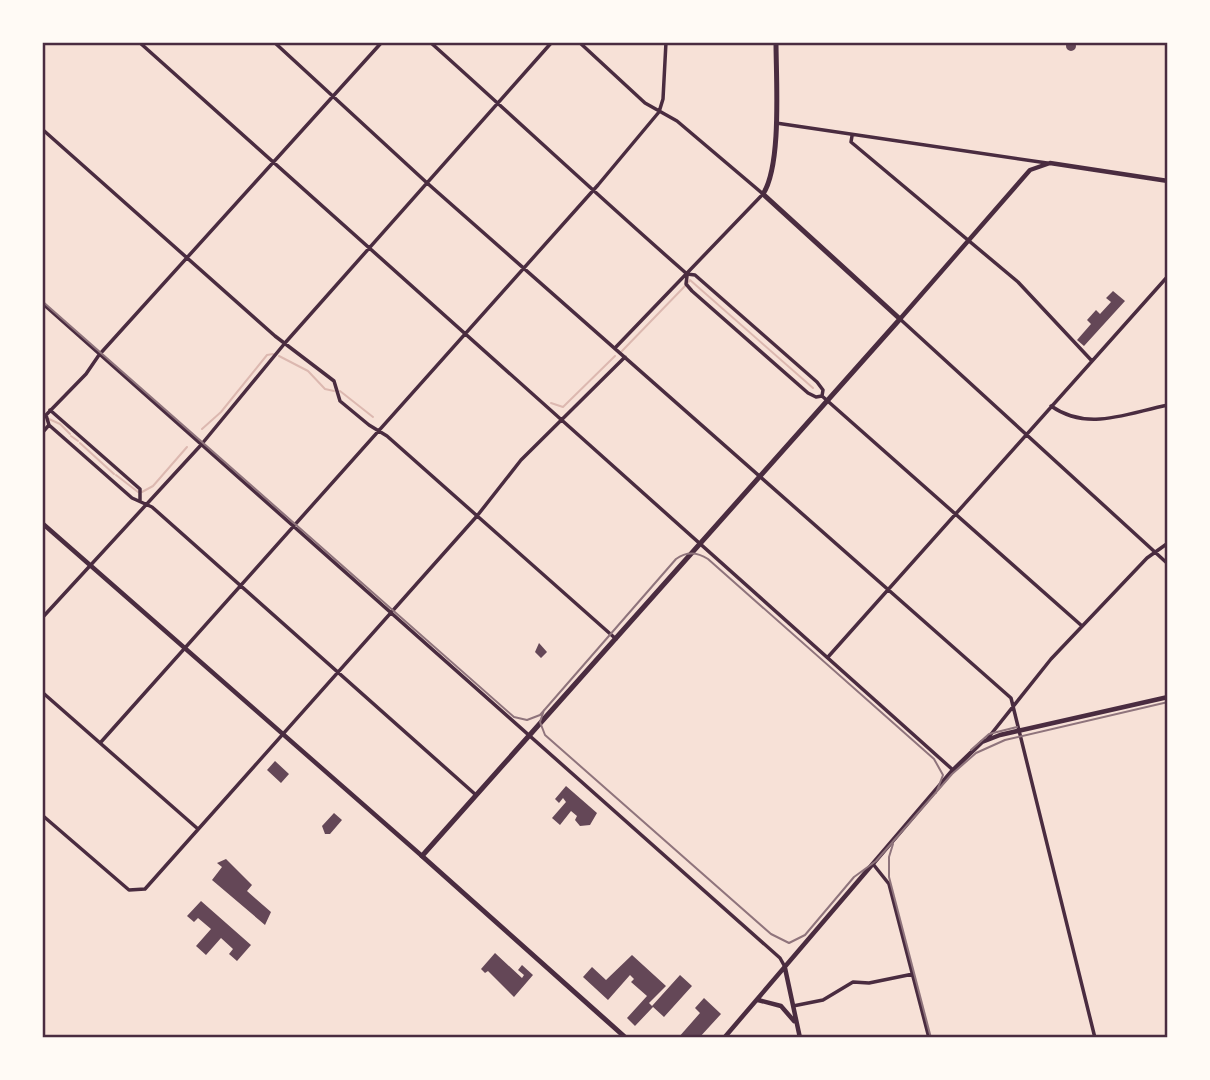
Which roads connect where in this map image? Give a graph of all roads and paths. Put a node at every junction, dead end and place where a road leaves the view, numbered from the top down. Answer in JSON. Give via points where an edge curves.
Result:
{"nodes":[{"id":1,"x":139,"y":42,"type":"edge"},
{"id":2,"x":274,"y":42,"type":"edge"},
{"id":3,"x":382,"y":42,"type":"edge"},
{"id":4,"x":430,"y":42,"type":"edge"},
{"id":5,"x":552,"y":42,"type":"edge"},
{"id":6,"x":579,"y":42,"type":"edge"},
{"id":7,"x":666,"y":42,"type":"edge"},
{"id":8,"x":776,"y":42,"type":"edge"},
{"id":9,"x":333,"y":95,"type":"junction"},
{"id":10,"x":498,"y":101,"type":"junction"},
{"id":11,"x":659,"y":112,"type":"junction"},
{"id":12,"x":776,"y":123,"type":"junction"},
{"id":13,"x":42,"y":129,"type":"edge"},
{"id":14,"x":852,"y":136,"type":"junction"},
{"id":15,"x":272,"y":163,"type":"junction"},
{"id":16,"x":1049,"y":163,"type":"junction"},
{"id":17,"x":1168,"y":181,"type":"edge"},
{"id":18,"x":426,"y":182,"type":"junction"},
{"id":19,"x":593,"y":191,"type":"junction"},
{"id":20,"x":763,"y":194,"type":"junction"},
{"id":21,"x":969,"y":241,"type":"junction"},
{"id":22,"x":368,"y":248,"type":"junction"},
{"id":23,"x":188,"y":258,"type":"junction"},
{"id":24,"x":524,"y":265,"type":"junction"},
{"id":25,"x":687,"y":274,"type":"junction"},
{"id":26,"x":1168,"y":276,"type":"edge"},
{"id":27,"x":42,"y":303,"type":"edge"},
{"id":28,"x":900,"y":319,"type":"junction"},
{"id":29,"x":466,"y":334,"type":"junction"},
{"id":30,"x":285,"y":343,"type":"junction"},
{"id":31,"x":615,"y":348,"type":"junction"},
{"id":32,"x":100,"y":354,"type":"junction"},
{"id":33,"x":625,"y":357,"type":"junction"},
{"id":34,"x":1092,"y":361,"type":"junction"},
{"id":35,"x":825,"y":398,"type":"junction"},
{"id":36,"x":1168,"y":405,"type":"edge"},
{"id":37,"x":1051,"y":406,"type":"junction"},
{"id":38,"x":50,"y":410,"type":"junction"},
{"id":39,"x":44,"y":413,"type":"edge"},
{"id":40,"x":563,"y":421,"type":"junction"},
{"id":41,"x":49,"y":425,"type":"junction"},
{"id":42,"x":378,"y":431,"type":"junction"},
{"id":43,"x":42,"y":433,"type":"edge"},
{"id":44,"x":1026,"y":434,"type":"junction"},
{"id":45,"x":202,"y":443,"type":"junction"},
{"id":46,"x":760,"y":478,"type":"junction"},
{"id":47,"x":140,"y":500,"type":"junction"},
{"id":48,"x":146,"y":505,"type":"junction"},
{"id":49,"x":956,"y":513,"type":"junction"},
{"id":50,"x":477,"y":516,"type":"junction"},
{"id":51,"x":42,"y":523,"type":"edge"},
{"id":52,"x":296,"y":525,"type":"junction"},
{"id":53,"x":1168,"y":543,"type":"edge"},
{"id":54,"x":700,"y":546,"type":"junction"},
{"id":55,"x":1156,"y":551,"type":"junction"},
{"id":56,"x":89,"y":564,"type":"junction"},
{"id":57,"x":1168,"y":564,"type":"edge"},
{"id":58,"x":241,"y":587,"type":"junction"},
{"id":59,"x":887,"y":590,"type":"junction"},
{"id":60,"x":392,"y":611,"type":"junction"},
{"id":61,"x":42,"y":618,"type":"edge"},
{"id":62,"x":1082,"y":626,"type":"junction"},
{"id":63,"x":616,"y":639,"type":"junction"},
{"id":64,"x":185,"y":648,"type":"junction"},
{"id":65,"x":828,"y":657,"type":"junction"},
{"id":66,"x":337,"y":673,"type":"junction"},
{"id":67,"x":42,"y":692,"type":"edge"},
{"id":68,"x":1168,"y":697,"type":"edge"},
{"id":69,"x":1014,"y":706,"type":"junction"},
{"id":70,"x":1019,"y":731,"type":"junction"},
{"id":71,"x":281,"y":733,"type":"junction"},
{"id":72,"x":529,"y":734,"type":"junction"},
{"id":73,"x":987,"y":740,"type":"junction"},
{"id":74,"x":102,"y":742,"type":"junction"},
{"id":75,"x":953,"y":770,"type":"junction"},
{"id":76,"x":476,"y":795,"type":"junction"},
{"id":77,"x":42,"y":815,"type":"edge"},
{"id":78,"x":198,"y":829,"type":"junction"},
{"id":79,"x":422,"y":856,"type":"junction"},
{"id":80,"x":873,"y":864,"type":"junction"},
{"id":81,"x":785,"y":967,"type":"junction"},
{"id":82,"x":913,"y":975,"type":"junction"},
{"id":83,"x":757,"y":1000,"type":"junction"},
{"id":84,"x":793,"y":1006,"type":"junction"},
{"id":85,"x":797,"y":1025,"type":"junction"},
{"id":86,"x":626,"y":1038,"type":"edge"},
{"id":87,"x":724,"y":1038,"type":"edge"},
{"id":88,"x":800,"y":1038,"type":"edge"},
{"id":89,"x":929,"y":1038,"type":"edge"},
{"id":90,"x":1095,"y":1038,"type":"edge"}],
"edges":[{"from":1,"to":15,"type":"street"},
{"from":2,"to":9,"type":"street"},
{"from":3,"to":9,"type":"street"},
{"from":4,"to":10,"type":"street"},
{"from":5,"to":10,"type":"street"},
{"from":6,"to":11,"type":"street"},
{"from":7,"to":11,"type":"street"},
{"from":8,"to":12,"type":"main road"},
{"from":9,"to":15,"type":"street"},
{"from":9,"to":18,"type":"street"},
{"from":10,"to":18,"type":"street"},
{"from":10,"to":19,"type":"street"},
{"from":11,"to":19,"type":"street"},
{"from":11,"to":20,"type":"street","via":[[677,121]]},
{"from":12,"to":14,"type":"street"},
{"from":12,"to":20,"type":"main road","via":[[770,177]]},
{"from":13,"to":23,"type":"street"},
{"from":14,"to":16,"type":"street"},
{"from":14,"to":21,"type":"street","via":[[851,142]]},
{"from":15,"to":22,"type":"street"},
{"from":15,"to":23,"type":"street"},
{"from":16,"to":17,"type":"street"},
{"from":16,"to":21,"type":"street","via":[[1030,170]]},
{"from":18,"to":22,"type":"street"},
{"from":18,"to":24,"type":"street"},
{"from":19,"to":24,"type":"street"},
{"from":19,"to":25,"type":"street"},
{"from":20,"to":25,"type":"street"},
{"from":20,"to":28,"type":"main road"},
{"from":21,"to":28,"type":"street"},
{"from":21,"to":34,"type":"street","via":[[1058,322]]},
{"from":22,"to":29,"type":"street"},
{"from":22,"to":30,"type":"street"},
{"from":23,"to":30,"type":"street"},
{"from":23,"to":32,"type":"street"},
{"from":24,"to":29,"type":"street"},
{"from":24,"to":31,"type":"street"},
{"from":25,"to":31,"type":"street"},
{"from":25,"to":35,"type":"street","via":[[695,275],[817,382]]},
{"from":25,"to":35,"type":"street","via":[[686,284],[692,291],[808,393]]},
{"from":26,"to":34,"type":"street"},
{"from":27,"to":32,"type":"street"},
{"from":28,"to":35,"type":"main road"},
{"from":28,"to":44,"type":"street"},
{"from":29,"to":40,"type":"street"},
{"from":29,"to":42,"type":"street"},
{"from":30,"to":42,"type":"street","via":[[334,381],[340,401]]},
{"from":30,"to":45,"type":"street"},
{"from":31,"to":33,"type":"street"},
{"from":32,"to":38,"type":"street"},
{"from":32,"to":45,"type":"street"},
{"from":33,"to":40,"type":"street"},
{"from":33,"to":46,"type":"street"},
{"from":34,"to":37,"type":"street"},
{"from":35,"to":46,"type":"main road"},
{"from":35,"to":49,"type":"street"},
{"from":36,"to":37,"type":"street","via":[[1085,421]]},
{"from":37,"to":44,"type":"street"},
{"from":38,"to":39,"type":"street"},
{"from":38,"to":47,"type":"street","via":[[140,489]]},
{"from":39,"to":41,"type":"street"},
{"from":40,"to":50,"type":"street","via":[[521,460]]},
{"from":40,"to":54,"type":"street"},
{"from":41,"to":43,"type":"street"},
{"from":41,"to":47,"type":"street","via":[[132,498]]},
{"from":42,"to":50,"type":"street"},
{"from":42,"to":52,"type":"street"},
{"from":44,"to":49,"type":"street"},
{"from":44,"to":55,"type":"street"},
{"from":45,"to":48,"type":"street"},
{"from":45,"to":52,"type":"street"},
{"from":46,"to":54,"type":"main road"},
{"from":46,"to":59,"type":"street","via":[[881,580]]},
{"from":47,"to":48,"type":"street"},
{"from":48,"to":56,"type":"street"},
{"from":48,"to":58,"type":"street"},
{"from":49,"to":59,"type":"street"},
{"from":49,"to":62,"type":"street"},
{"from":50,"to":60,"type":"street"},
{"from":50,"to":63,"type":"street"},
{"from":51,"to":56,"type":"street"},
{"from":52,"to":58,"type":"street"},
{"from":52,"to":60,"type":"street"},
{"from":53,"to":55,"type":"street"},
{"from":54,"to":63,"type":"main road"},
{"from":54,"to":65,"type":"street"},
{"from":55,"to":57,"type":"street"},
{"from":55,"to":62,"type":"street"},
{"from":56,"to":61,"type":"street"},
{"from":56,"to":64,"type":"street"},
{"from":58,"to":64,"type":"street"},
{"from":58,"to":66,"type":"street"},
{"from":59,"to":65,"type":"street"},
{"from":59,"to":69,"type":"street","via":[[1006,692]]},
{"from":60,"to":66,"type":"street"},
{"from":60,"to":72,"type":"street"},
{"from":62,"to":69,"type":"street"},
{"from":63,"to":72,"type":"main road"},
{"from":64,"to":71,"type":"street"},
{"from":64,"to":74,"type":"street"},
{"from":65,"to":75,"type":"street"},
{"from":66,"to":71,"type":"street"},
{"from":66,"to":76,"type":"street"},
{"from":67,"to":74,"type":"street"},
{"from":68,"to":70,"type":"street"},
{"from":69,"to":70,"type":"street"},
{"from":69,"to":73,"type":"street"},
{"from":70,"to":73,"type":"street"},
{"from":70,"to":90,"type":"street"},
{"from":71,"to":78,"type":"street"},
{"from":71,"to":79,"type":"street"},
{"from":72,"to":76,"type":"main road"},
{"from":72,"to":81,"type":"street"},
{"from":73,"to":75,"type":"street"},
{"from":74,"to":78,"type":"street"},
{"from":75,"to":80,"type":"street"},
{"from":76,"to":79,"type":"main road"},
{"from":77,"to":78,"type":"street","via":[[130,890],[139,891]]},
{"from":79,"to":86,"type":"main road"},
{"from":80,"to":81,"type":"street"},
{"from":80,"to":82,"type":"street","via":[[889,884]]},
{"from":81,"to":83,"type":"street"},
{"from":81,"to":84,"type":"street"},
{"from":82,"to":84,"type":"street","via":[[853,982],[823,1000]]},
{"from":82,"to":89,"type":"street"},
{"from":83,"to":85,"type":"street","via":[[782,1006]]},
{"from":83,"to":87,"type":"street"},
{"from":84,"to":85,"type":"street"},
{"from":85,"to":88,"type":"street"}]}
